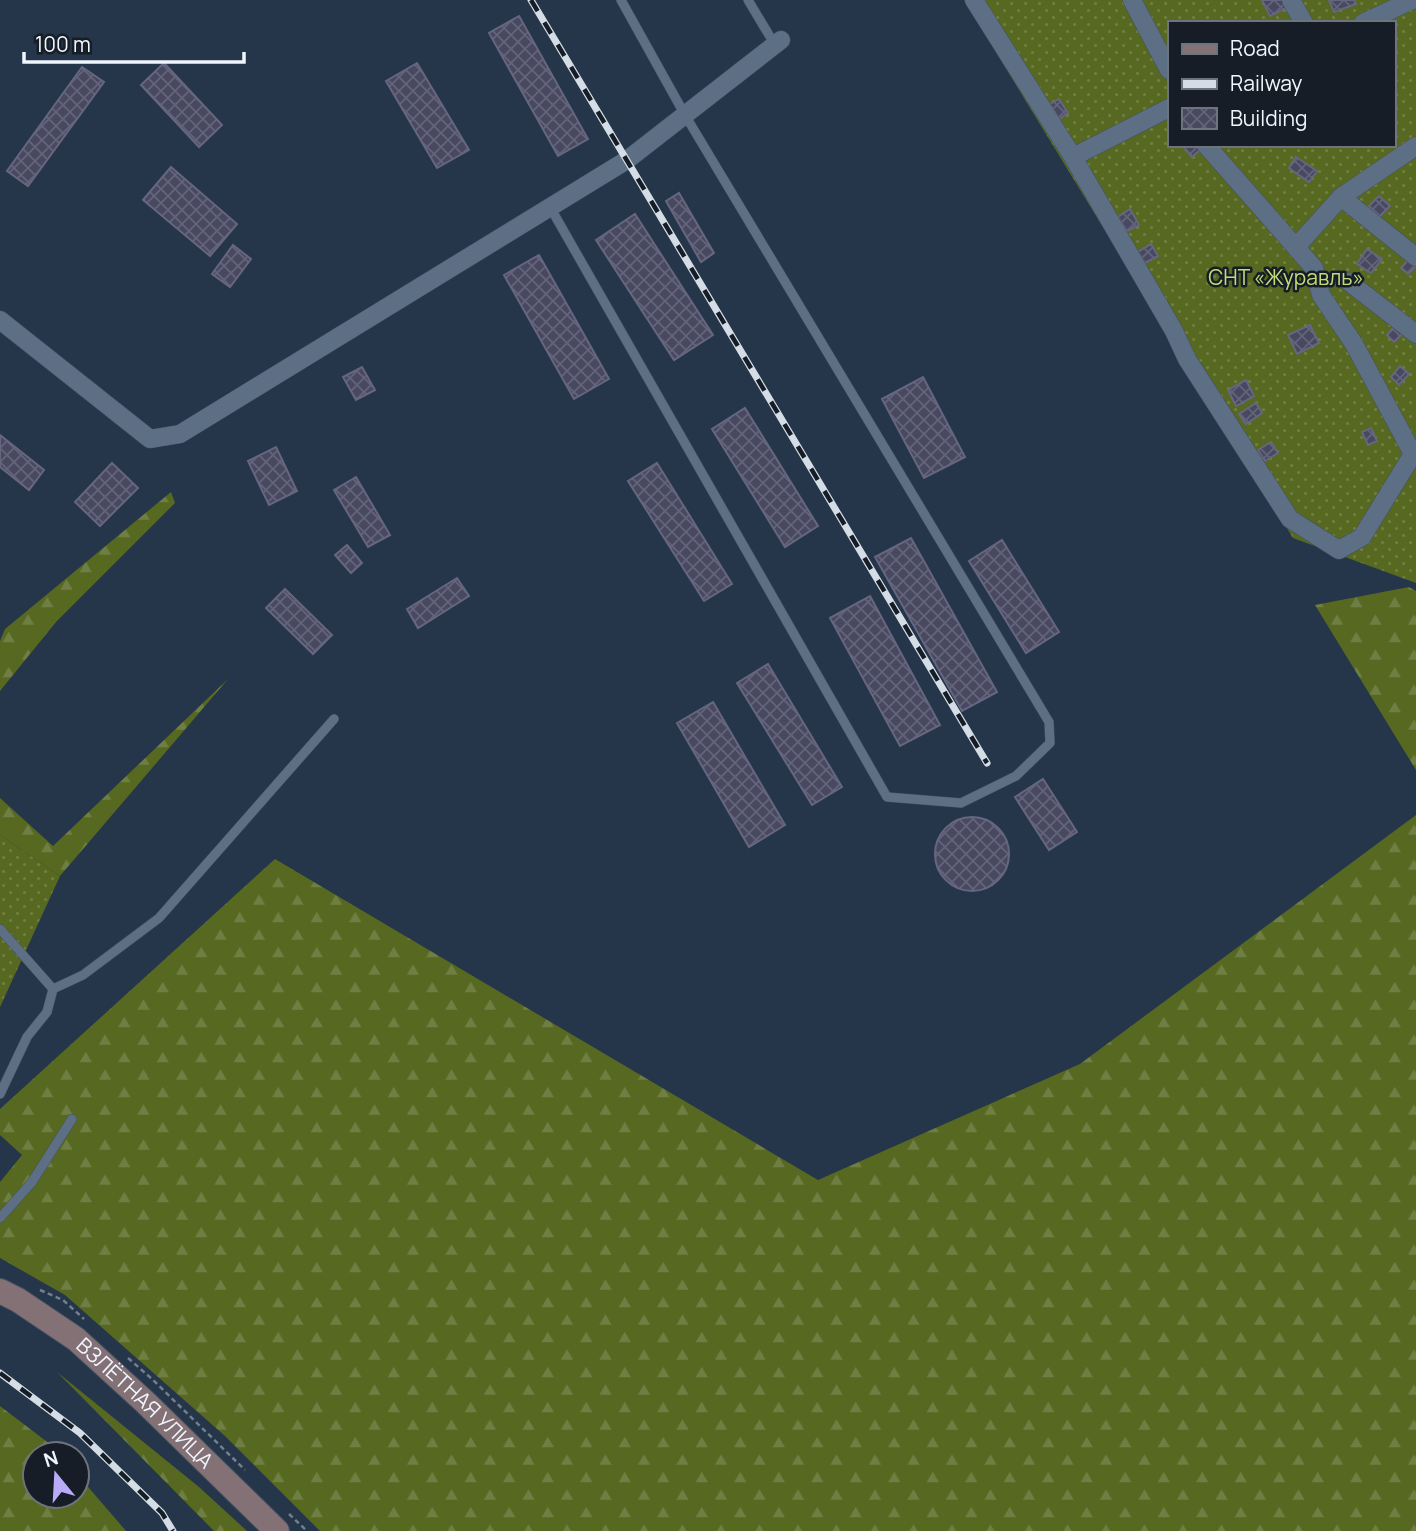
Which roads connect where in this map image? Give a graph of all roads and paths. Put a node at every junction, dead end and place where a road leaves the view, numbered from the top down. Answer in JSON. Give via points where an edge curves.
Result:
{"nodes":[{"id":1,"x":621,"y":0,"type":"edge"},
{"id":2,"x":748,"y":0,"type":"edge"},
{"id":3,"x":974,"y":0,"type":"edge"},
{"id":4,"x":1132,"y":0,"type":"edge"},
{"id":5,"x":1291,"y":0,"type":"edge"},
{"id":6,"x":1412,"y":0,"type":"edge"},
{"id":7,"x":1303,"y":21,"type":"edge"},
{"id":8,"x":1367,"y":21,"type":"edge"},
{"id":9,"x":778,"y":43,"type":"joint"},
{"id":10,"x":1168,"y":69,"type":"edge"},
{"id":11,"x":1168,"y":109,"type":"edge"},
{"id":12,"x":685,"y":115,"type":"junction"},
{"id":13,"x":1416,"y":146,"type":"edge"},
{"id":14,"x":1208,"y":147,"type":"edge"},
{"id":15,"x":1073,"y":157,"type":"junction"},
{"id":16,"x":1341,"y":197,"type":"junction"},
{"id":17,"x":550,"y":207,"type":"junction"},
{"id":18,"x":1296,"y":247,"type":"junction"},
{"id":19,"x":1416,"y":257,"type":"edge"},
{"id":20,"x":1349,"y":282,"type":"dead end"},
{"id":21,"x":0,"y":320,"type":"edge"},
{"id":22,"x":1416,"y":334,"type":"edge"},
{"id":23,"x":1414,"y":455,"type":"edge"},
{"id":24,"x":334,"y":719,"type":"dead end"},
{"id":25,"x":0,"y":929,"type":"edge"},
{"id":26,"x":53,"y":989,"type":"junction"},
{"id":27,"x":0,"y":1094,"type":"edge"},
{"id":28,"x":72,"y":1119,"type":"dead end"},
{"id":29,"x":0,"y":1218,"type":"edge"},
{"id":30,"x":0,"y":1291,"type":"edge"},
{"id":31,"x":277,"y":1531,"type":"edge"}],
"edges":[{"from":1,"to":12,"type":"lane"},
{"from":2,"to":9,"type":"lane"},
{"from":3,"to":15,"type":"street"},
{"from":4,"to":10,"type":"street"},
{"from":5,"to":7,"type":"street"},
{"from":6,"to":8,"type":"street"},
{"from":9,"to":12,"type":"street"},
{"from":11,"to":15,"type":"street"},
{"from":12,"to":17,"type":"street","via":[[627,160]]},
{"from":12,"to":17,"type":"lane","via":[[1049,722],[1050,743],[1016,776],[961,803],[887,797]]},
{"from":13,"to":16,"type":"street"},
{"from":14,"to":18,"type":"street"},
{"from":15,"to":23,"type":"street","via":[[1187,359],[1290,519],[1339,550],[1362,537]]},
{"from":16,"to":18,"type":"street"},
{"from":16,"to":19,"type":"street"},
{"from":17,"to":21,"type":"street","via":[[180,433],[150,439]]},
{"from":18,"to":23,"type":"street","via":[[1314,268],[1321,295],[1354,344]]},
{"from":20,"to":22,"type":"street"},
{"from":24,"to":26,"type":"lane","via":[[159,918],[83,975]]},
{"from":25,"to":26,"type":"lane"},
{"from":26,"to":27,"type":"lane","via":[[47,1012],[27,1037]]},
{"from":28,"to":29,"type":"lane","via":[[32,1182]]},
{"from":30,"to":31,"type":"street","name":"ВЗЛЁТНАЯ УЛИЦА","via":[[76,1339]]}]}
